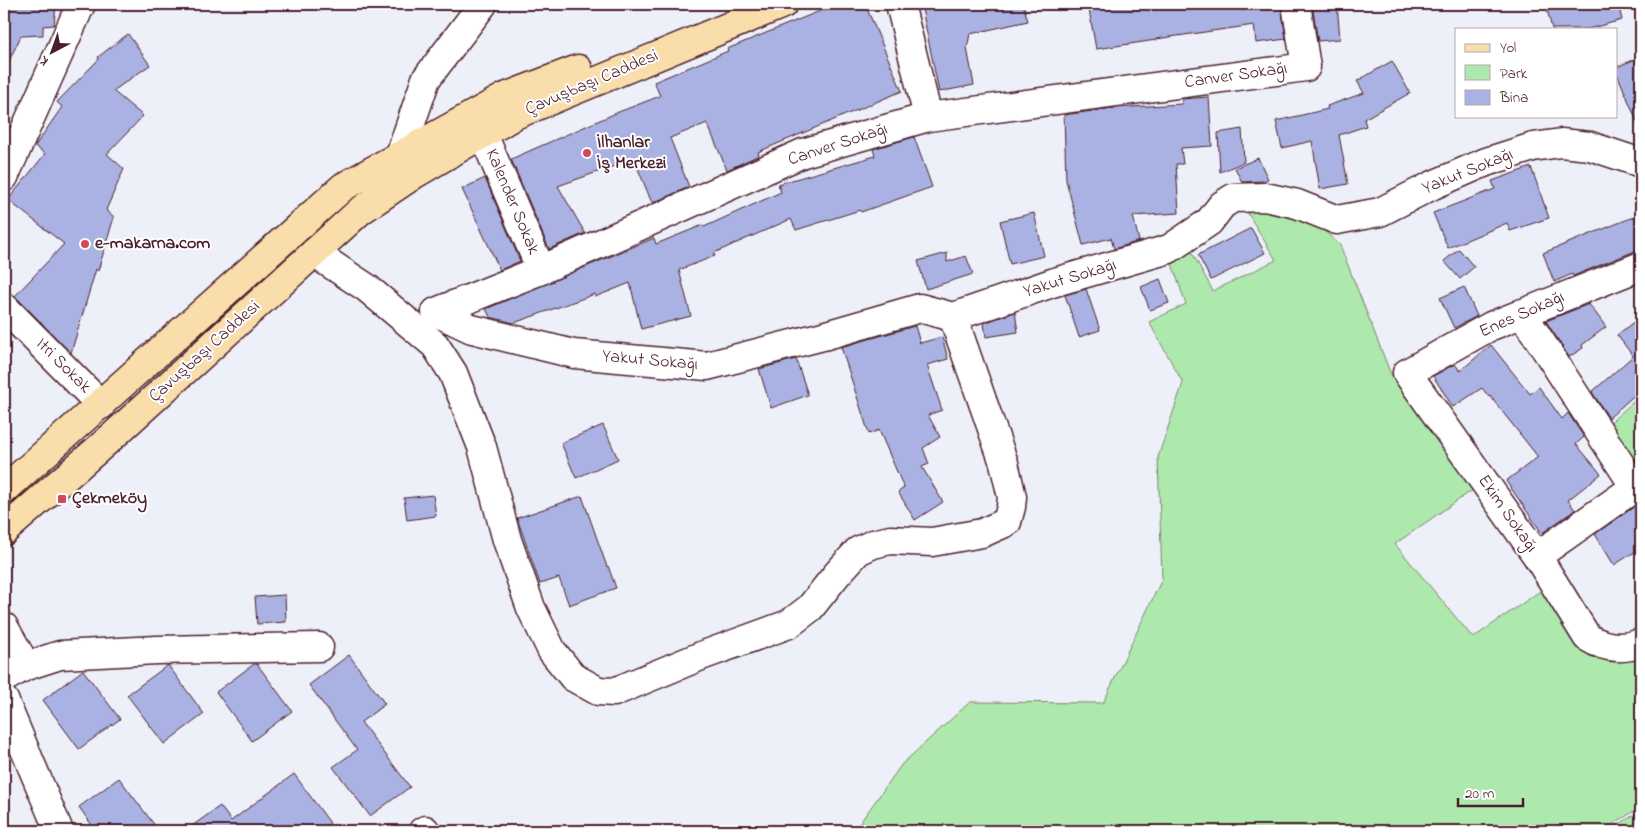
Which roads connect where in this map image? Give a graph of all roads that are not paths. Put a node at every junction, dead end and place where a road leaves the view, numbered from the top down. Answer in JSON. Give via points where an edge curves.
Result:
{"nodes":[{"id":1,"x":81,"y":4,"type":"edge"},
{"id":2,"x":483,"y":4,"type":"edge"},
{"id":3,"x":739,"y":4,"type":"edge"},
{"id":4,"x":783,"y":4,"type":"edge"},
{"id":5,"x":900,"y":4,"type":"edge"},
{"id":6,"x":1296,"y":4,"type":"edge"},
{"id":7,"x":928,"y":117,"type":"junction"},
{"id":8,"x":483,"y":134,"type":"junction"},
{"id":9,"x":1641,"y":163,"type":"edge"},
{"id":10,"x":405,"y":167,"type":"junction"},
{"id":11,"x":4,"y":177,"type":"edge"},
{"id":12,"x":314,"y":253,"type":"junction"},
{"id":13,"x":1641,"y":266,"type":"edge"},
{"id":14,"x":541,"y":270,"type":"junction"},
{"id":15,"x":4,"y":306,"type":"edge"},
{"id":16,"x":389,"y":306,"type":"junction"},
{"id":17,"x":436,"y":312,"type":"junction"},
{"id":18,"x":1522,"y":313,"type":"junction"},
{"id":19,"x":953,"y":317,"type":"junction"},
{"id":20,"x":1407,"y":373,"type":"joint"},
{"id":21,"x":101,"y":405,"type":"junction"},
{"id":22,"x":1638,"y":485,"type":"edge"},
{"id":23,"x":4,"y":490,"type":"edge"},
{"id":24,"x":4,"y":531,"type":"edge"},
{"id":25,"x":1537,"y":556,"type":"junction"},
{"id":26,"x":4,"y":627,"type":"edge"},
{"id":27,"x":1641,"y":643,"type":"edge"},
{"id":28,"x":320,"y":647,"type":"dead end"},
{"id":29,"x":15,"y":672,"type":"edge"},
{"id":30,"x":4,"y":700,"type":"edge"},
{"id":31,"x":59,"y":831,"type":"edge"}],
"edges":[{"from":1,"to":11,"type":"street"},
{"from":2,"to":10,"type":"street","via":[[426,79]]},
{"from":3,"to":10,"type":"main road","name":"Çavuşbaşı Caddesi","via":[[505,97]]},
{"from":4,"to":8,"type":"main road","name":"Çavuşbaşı Caddesi","via":[[514,115]]},
{"from":5,"to":7,"type":"street"},
{"from":6,"to":7,"type":"street","name":"Canver Sokağı","via":[[1306,67]]},
{"from":7,"to":14,"type":"street","name":"Canver Sokağı","via":[[803,153]]},
{"from":8,"to":10,"type":"main road","name":"Çavuşbaşı Caddesi"},
{"from":8,"to":14,"type":"street","name":"Kalender Sokak"},
{"from":9,"to":19,"type":"street","name":"Yakut Sokağı","via":[[1590,146],[1561,143],[1533,147],[1486,162],[1380,212],[1337,220],[1297,204],[1265,197],[1233,198],[1222,204],[1209,222],[1169,249],[1055,282]]},
{"from":10,"to":12,"type":"main road","name":"Çavuşbaşı Caddesi"},
{"from":10,"to":21,"type":"main road","name":"Çavuşbaşı Caddesi","via":[[344,187]]},
{"from":12,"to":16,"type":"street"},
{"from":12,"to":24,"type":"main road","name":"Çavuşbaşı Caddesi"},
{"from":13,"to":18,"type":"street","name":"Enes Sokağı"},
{"from":14,"to":17,"type":"street","name":"Canver Sokağı"},
{"from":15,"to":21,"type":"street","name":"Itri Sokak"},
{"from":16,"to":17,"type":"street"},
{"from":16,"to":19,"type":"street","via":[[435,345],[453,373],[482,447],[507,540],[531,608],[552,651],[574,677],[598,691],[614,692],[788,624],[810,608],[858,551],[873,544],[890,540],[932,542],[982,533],[1007,522],[1012,497],[1004,463]]},
{"from":17,"to":19,"type":"street","name":"Yakut Sokağı","via":[[472,329],[574,354],[707,366],[920,308]]},
{"from":18,"to":20,"type":"street","name":"Enes Sokağı"},
{"from":18,"to":22,"type":"street"},
{"from":20,"to":25,"type":"street","name":"Ekim Sokağı"},
{"from":21,"to":23,"type":"main road","name":"Çavuşbaşı Caddesi"},
{"from":22,"to":25,"type":"street"},
{"from":25,"to":27,"type":"street","name":"Ekim Sokağı","via":[[1587,637],[1609,648]]},
{"from":26,"to":29,"type":"street"},
{"from":28,"to":29,"type":"street","via":[[60,655]]},
{"from":30,"to":31,"type":"street"}]}
